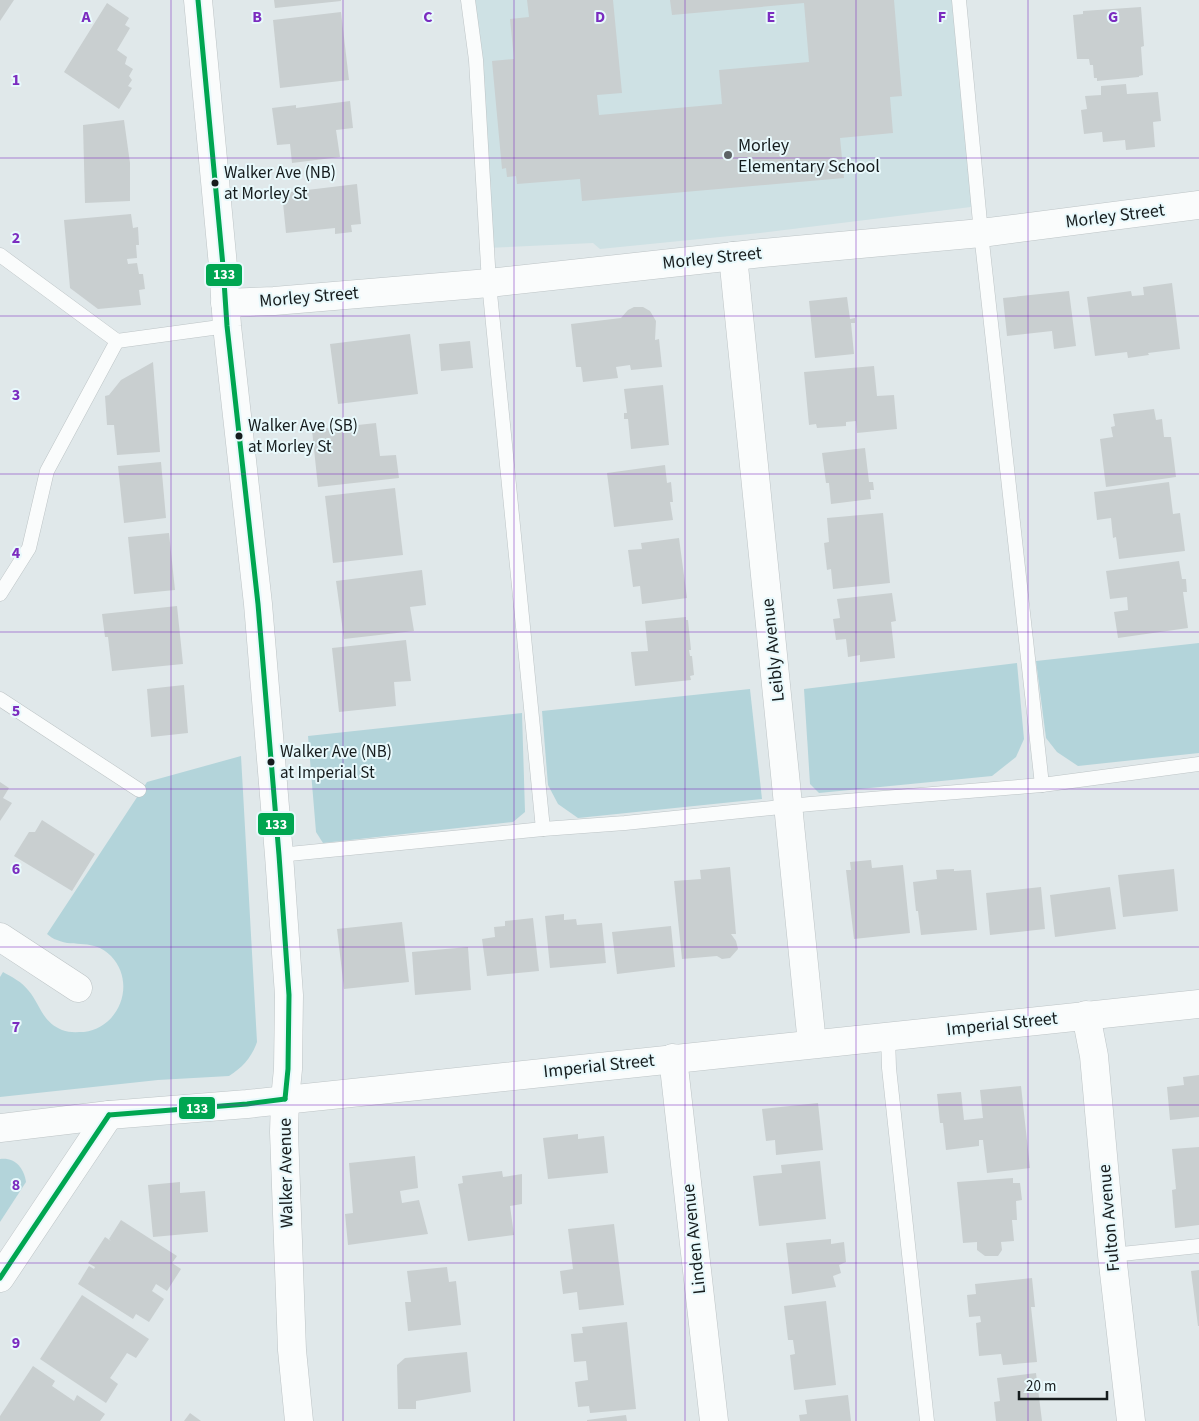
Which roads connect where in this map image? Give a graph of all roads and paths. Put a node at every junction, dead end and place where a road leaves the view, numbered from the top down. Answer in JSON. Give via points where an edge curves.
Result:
{"nodes":[{"id":1,"x":198,"y":0,"type":"edge"},
{"id":2,"x":468,"y":0,"type":"edge"},
{"id":3,"x":959,"y":0,"type":"edge"},
{"id":4,"x":1199,"y":205,"type":"edge"},
{"id":5,"x":981,"y":233,"type":"junction"},
{"id":6,"x":0,"y":254,"type":"edge"},
{"id":7,"x":733,"y":256,"type":"junction"},
{"id":8,"x":489,"y":282,"type":"junction"},
{"id":9,"x":226,"y":314,"type":"junction"},
{"id":10,"x":117,"y":340,"type":"junction"},
{"id":11,"x":0,"y":594,"type":"edge"},
{"id":12,"x":0,"y":699,"type":"edge"},
{"id":13,"x":1199,"y":764,"type":"edge"},
{"id":14,"x":1042,"y":785,"type":"junction"},
{"id":15,"x":139,"y":790,"type":"dead end"},
{"id":16,"x":788,"y":806,"type":"junction"},
{"id":17,"x":543,"y":829,"type":"junction"},
{"id":18,"x":279,"y":855,"type":"junction"},
{"id":19,"x":0,"y":937,"type":"edge"},
{"id":20,"x":78,"y":988,"type":"dead end"},
{"id":21,"x":1199,"y":1004,"type":"edge"},
{"id":22,"x":1086,"y":1016,"type":"junction"},
{"id":23,"x":888,"y":1036,"type":"junction"},
{"id":24,"x":812,"y":1044,"type":"junction"},
{"id":25,"x":674,"y":1058,"type":"junction"},
{"id":26,"x":285,"y":1099,"type":"junction"},
{"id":27,"x":109,"y":1115,"type":"junction"},
{"id":28,"x":0,"y":1128,"type":"edge"},
{"id":29,"x":1199,"y":1246,"type":"edge"},
{"id":30,"x":1112,"y":1254,"type":"junction"},
{"id":31,"x":0,"y":1278,"type":"edge"},
{"id":32,"x":299,"y":1421,"type":"edge"},
{"id":33,"x":714,"y":1421,"type":"edge"},
{"id":34,"x":927,"y":1421,"type":"edge"},
{"id":35,"x":1131,"y":1421,"type":"edge"}],
"edges":[{"from":1,"to":9,"type":"street","name":"Walker Avenue"},
{"from":2,"to":8,"type":"lane","via":[[476,60]]},
{"from":3,"to":5,"type":"lane"},
{"from":4,"to":5,"type":"street","name":"Morley Street"},
{"from":5,"to":7,"type":"street","name":"Morley Street"},
{"from":5,"to":14,"type":"lane"},
{"from":6,"to":10,"type":"lane"},
{"from":7,"to":8,"type":"street","name":"Morley Street"},
{"from":7,"to":16,"type":"street","name":"Leibly Avenue"},
{"from":8,"to":9,"type":"street","name":"Morley Street","via":[[265,302]]},
{"from":8,"to":17,"type":"lane"},
{"from":9,"to":10,"type":"lane"},
{"from":9,"to":18,"type":"street","name":"Walker Avenue","via":[[258,604]]},
{"from":10,"to":11,"type":"lane","via":[[47,471],[29,548]]},
{"from":12,"to":15,"type":"lane"},
{"from":13,"to":14,"type":"lane"},
{"from":14,"to":16,"type":"lane"},
{"from":16,"to":17,"type":"lane"},
{"from":16,"to":24,"type":"street","name":"Leibly Avenue"},
{"from":17,"to":18,"type":"lane"},
{"from":18,"to":26,"type":"street","name":"Walker Avenue","via":[[289,995]]},
{"from":19,"to":20,"type":"street"},
{"from":21,"to":22,"type":"street","name":"Imperial Street"},
{"from":22,"to":23,"type":"street","name":"Imperial Street"},
{"from":22,"to":30,"type":"street","name":"Fulton Avenue","via":[[1094,1056]]},
{"from":23,"to":24,"type":"street","name":"Imperial Street"},
{"from":23,"to":34,"type":"lane"},
{"from":24,"to":25,"type":"street","name":"Imperial Street"},
{"from":25,"to":26,"type":"street","name":"Imperial Street"},
{"from":25,"to":33,"type":"street","name":"Linden Avenue"},
{"from":26,"to":27,"type":"street","name":"Imperial Street"},
{"from":26,"to":32,"type":"street","name":"Walker Avenue","via":[[292,1350]]},
{"from":27,"to":28,"type":"street","name":"Imperial Street"},
{"from":27,"to":31,"type":"street"},
{"from":29,"to":30,"type":"lane"},
{"from":30,"to":35,"type":"street","name":"Fulton Avenue"}]}
